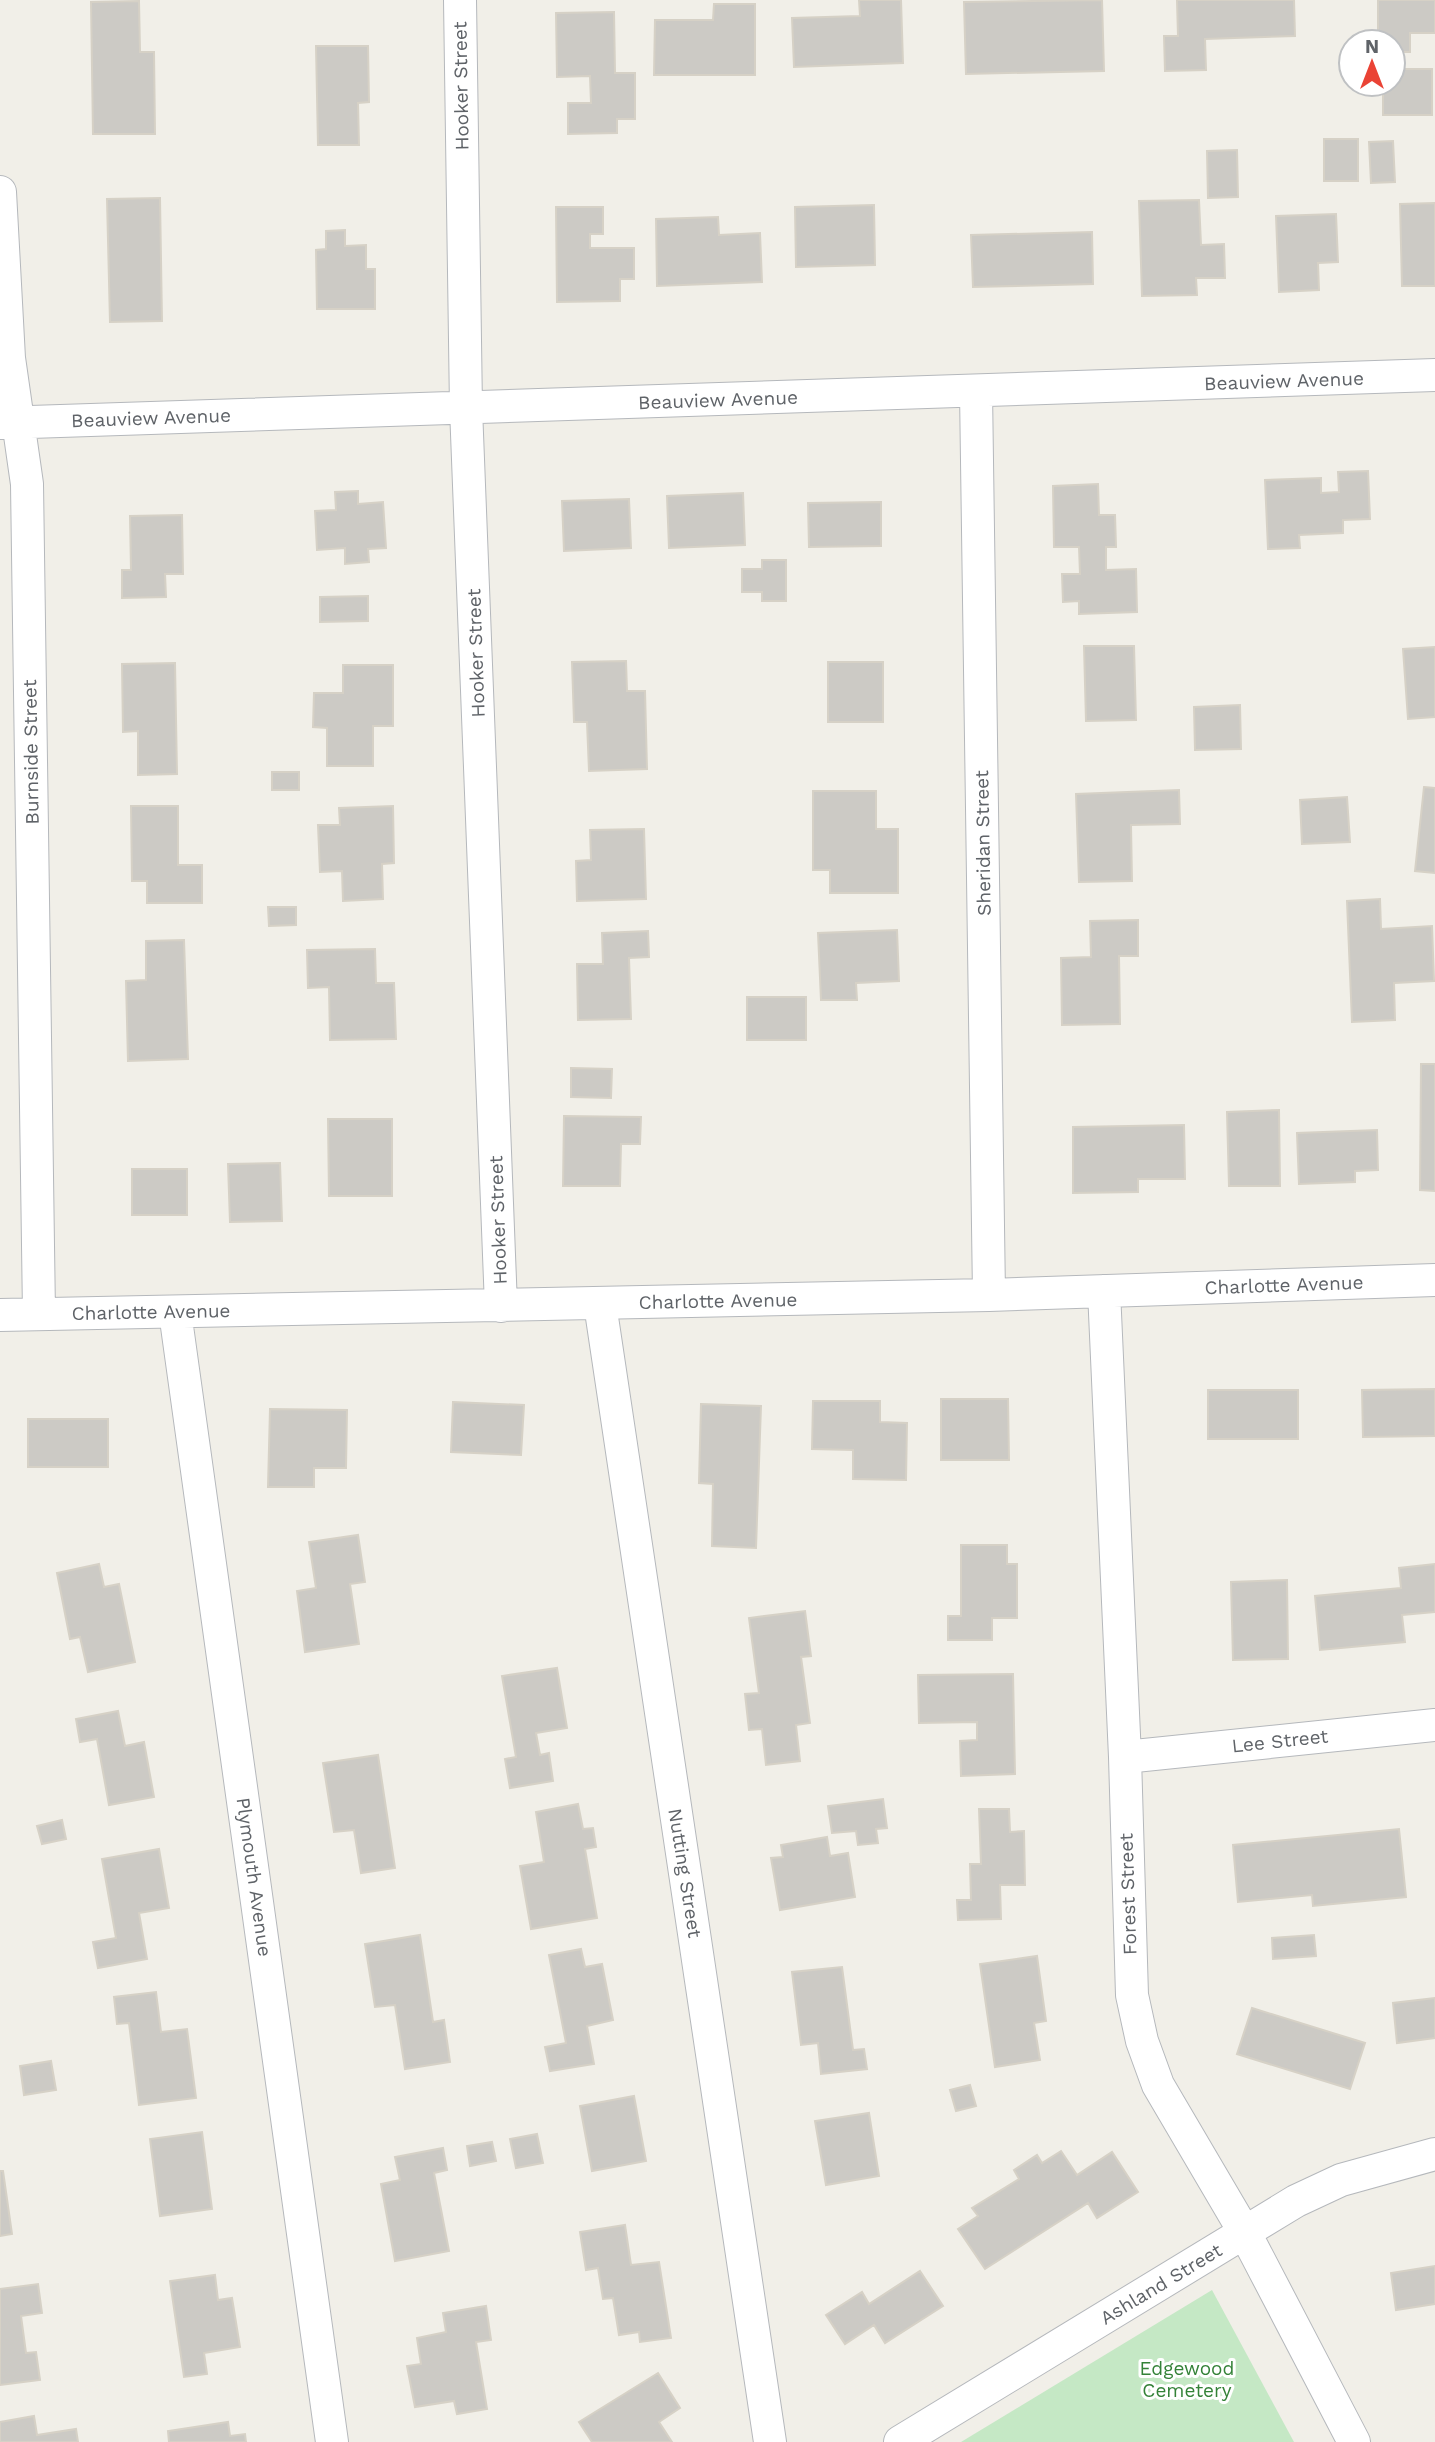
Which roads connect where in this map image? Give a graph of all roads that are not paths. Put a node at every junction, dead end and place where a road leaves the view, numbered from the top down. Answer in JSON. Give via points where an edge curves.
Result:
{"nodes":[{"id":1,"x":460,"y":0,"type":"edge"},
{"id":2,"x":0,"y":192,"type":"edge"},
{"id":3,"x":1435,"y":375,"type":"edge"},
{"id":4,"x":976,"y":391,"type":"junction"},
{"id":5,"x":466,"y":408,"type":"junction"},
{"id":6,"x":10,"y":422,"type":"edge"},
{"id":7,"x":1435,"y":1280,"type":"edge"},
{"id":8,"x":1104,"y":1291,"type":"junction"},
{"id":9,"x":989,"y":1295,"type":"junction"},
{"id":10,"x":600,"y":1304,"type":"junction"},
{"id":11,"x":502,"y":1306,"type":"junction"},
{"id":12,"x":175,"y":1312,"type":"junction"},
{"id":13,"x":39,"y":1314,"type":"junction"},
{"id":14,"x":0,"y":1315,"type":"edge"},
{"id":15,"x":1435,"y":1725,"type":"edge"},
{"id":16,"x":1125,"y":1757,"type":"junction"},
{"id":17,"x":1435,"y":2154,"type":"edge"},
{"id":18,"x":1245,"y":2233,"type":"junction"},
{"id":19,"x":332,"y":2442,"type":"edge"},
{"id":20,"x":770,"y":2442,"type":"edge"},
{"id":21,"x":900,"y":2442,"type":"edge"},
{"id":22,"x":1354,"y":2442,"type":"edge"}],
"edges":[{"from":1,"to":5,"type":"street","name":"Hooker Street"},
{"from":2,"to":6,"type":"street","name":"Burnside Street"},
{"from":3,"to":4,"type":"street","name":"Beauview Avenue"},
{"from":4,"to":5,"type":"street","name":"Beauview Avenue"},
{"from":4,"to":9,"type":"street","name":"Sheridan Street"},
{"from":5,"to":6,"type":"street","name":"Beauview Avenue"},
{"from":5,"to":11,"type":"street","name":"Hooker Street"},
{"from":6,"to":13,"type":"street","name":"Burnside Street","via":[[27,498]]},
{"from":7,"to":8,"type":"street","name":"Charlotte Avenue"},
{"from":8,"to":9,"type":"street","name":"Charlotte Avenue"},
{"from":8,"to":16,"type":"street","name":"Forest Street"},
{"from":9,"to":10,"type":"street","name":"Charlotte Avenue"},
{"from":10,"to":11,"type":"street","name":"Charlotte Avenue"},
{"from":10,"to":20,"type":"street","name":"Nutting Street"},
{"from":11,"to":12,"type":"street","name":"Charlotte Avenue"},
{"from":12,"to":13,"type":"street","name":"Charlotte Avenue"},
{"from":12,"to":19,"type":"street","name":"Plymouth Avenue"},
{"from":13,"to":14,"type":"street","name":"Charlotte Avenue"},
{"from":15,"to":16,"type":"street","name":"Lee Street"},
{"from":16,"to":18,"type":"street","name":"Forest Street","via":[[1132,1995],[1142,2041],[1158,2085]]},
{"from":17,"to":18,"type":"street","name":"Ashland Street","via":[[1341,2180]]},
{"from":18,"to":21,"type":"street","name":"Ashland Street"},
{"from":18,"to":22,"type":"street","name":"Forest Street"}]}
